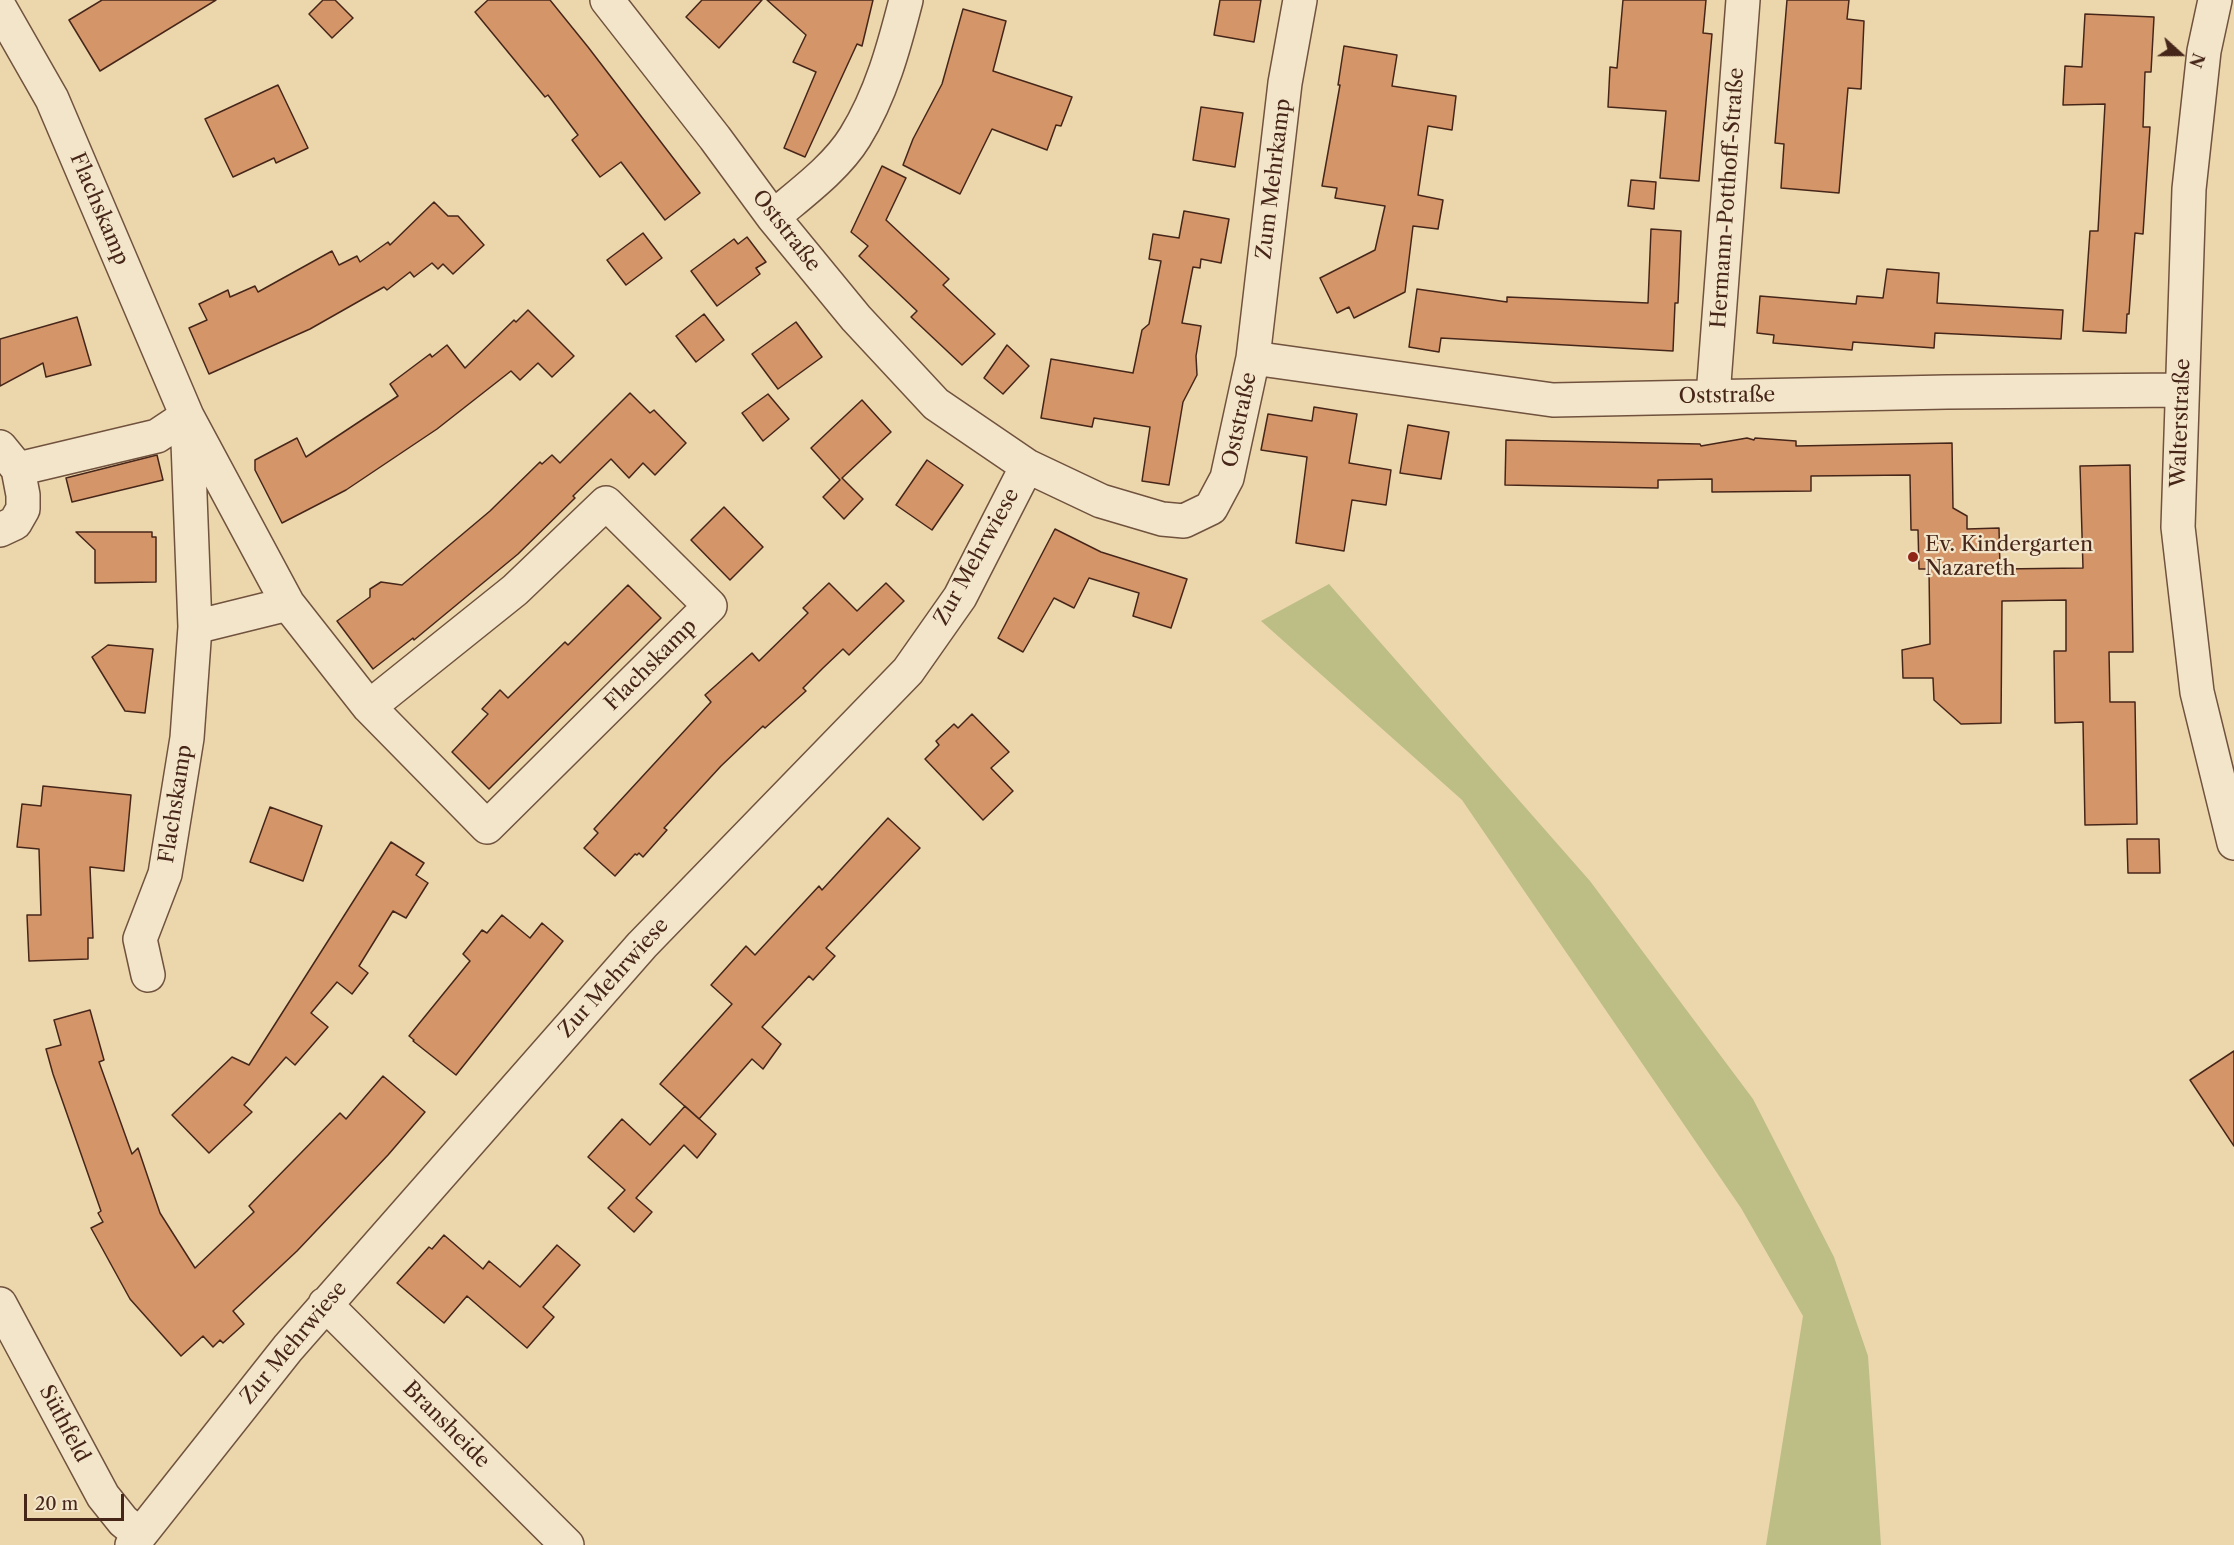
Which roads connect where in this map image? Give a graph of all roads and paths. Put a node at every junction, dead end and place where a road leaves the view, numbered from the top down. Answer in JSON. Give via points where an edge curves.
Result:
{"nodes":[{"id":1,"x":607,"y":0,"type":"edge"},
{"id":2,"x":906,"y":0,"type":"edge"},
{"id":3,"x":1300,"y":0,"type":"edge"},
{"id":4,"x":1743,"y":0,"type":"edge"},
{"id":5,"x":2215,"y":0,"type":"edge"},
{"id":6,"x":0,"y":8,"type":"edge"},
{"id":7,"x":773,"y":217,"type":"junction"},
{"id":8,"x":1253,"y":358,"type":"junction"},
{"id":9,"x":2182,"y":390,"type":"junction"},
{"id":10,"x":1713,"y":396,"type":"junction"},
{"id":11,"x":187,"y":416,"type":"junction"},
{"id":12,"x":9,"y":458,"type":"edge"},
{"id":13,"x":1028,"y":465,"type":"junction"},
{"id":14,"x":0,"y":530,"type":"edge"},
{"id":15,"x":288,"y":604,"type":"junction"},
{"id":16,"x":195,"y":627,"type":"junction"},
{"id":17,"x":369,"y":707,"type":"junction"},
{"id":18,"x":2232,"y":834,"type":"edge"},
{"id":19,"x":148,"y":975,"type":"dead end"},
{"id":20,"x":0,"y":1304,"type":"edge"},
{"id":21,"x":325,"y":1304,"type":"junction"},
{"id":22,"x":182,"y":1481,"type":"joint"},
{"id":23,"x":136,"y":1540,"type":"edge"},
{"id":24,"x":567,"y":1545,"type":"edge"}],
"edges":[{"from":1,"to":7,"type":"street","name":"Oststraße"},
{"from":2,"to":7,"type":"street","via":[[892,55],[854,139],[822,175]]},
{"from":3,"to":8,"type":"street","name":"Zum Mehrkamp","via":[[1285,83]]},
{"from":4,"to":10,"type":"street","name":"Hermann-Potthoff-Straße"},
{"from":5,"to":9,"type":"street","name":"Walterstraße","via":[[2204,51],[2189,189]]},
{"from":6,"to":11,"type":"street","name":"Flachskamp","via":[[52,99]]},
{"from":7,"to":13,"type":"street","name":"Oststraße","via":[[856,318],[936,404]]},
{"from":8,"to":10,"type":"street","name":"Oststraße","via":[[1553,400]]},
{"from":8,"to":13,"type":"street","name":"Oststraße","via":[[1227,478],[1211,507],[1184,522],[1101,501]]},
{"from":9,"to":10,"type":"street","name":"Oststraße"},
{"from":9,"to":18,"type":"street","name":"Walterstraße","via":[[2178,527],[2197,692]]},
{"from":11,"to":12,"type":"street","via":[[157,436]]},
{"from":11,"to":15,"type":"street","name":"Flachskamp"},
{"from":11,"to":16,"type":"street","name":"Flachskamp"},
{"from":12,"to":14,"type":"street","via":[[23,495],[22,509],[15,523]]},
{"from":13,"to":21,"type":"street","name":"Zur Mehrwiese","via":[[960,597],[908,670],[642,945]]},
{"from":15,"to":16,"type":"street"},
{"from":15,"to":17,"type":"street","name":"Flachskamp"},
{"from":16,"to":19,"type":"street","name":"Flachskamp","via":[[187,738],[165,874],[140,939]]},
{"from":17,"to":17,"type":"street","name":"Flachskamp","via":[[487,827],[710,606],[606,502],[515,590]]},
{"from":20,"to":23,"type":"street","name":"Süthfeld","via":[[103,1496]]},
{"from":21,"to":22,"type":"street","name":"Zur Mehrwiese"},
{"from":21,"to":24,"type":"street","name":"Bransheide"},
{"from":22,"to":23,"type":"street","name":"Süthfeld"}]}
